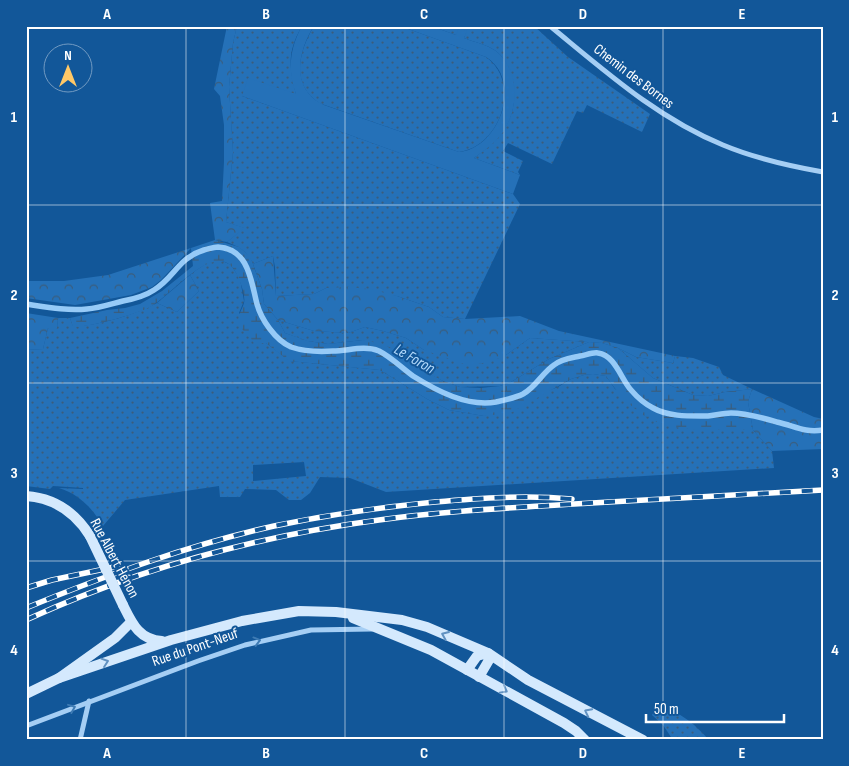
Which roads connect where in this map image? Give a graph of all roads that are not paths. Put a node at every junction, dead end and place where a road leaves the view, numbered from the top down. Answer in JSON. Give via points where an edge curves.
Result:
{"nodes":[{"id":1,"x":550,"y":26,"type":"edge"},
{"id":2,"x":823,"y":172,"type":"edge"},
{"id":3,"x":26,"y":496,"type":"edge"},
{"id":4,"x":340,"y":613,"type":"junction"},
{"id":5,"x":132,"y":622,"type":"junction"},
{"id":6,"x":380,"y":628,"type":"junction"},
{"id":7,"x":171,"y":640,"type":"junction"},
{"id":8,"x":488,"y":653,"type":"junction"},
{"id":9,"x":467,"y":670,"type":"junction"},
{"id":10,"x":480,"y":677,"type":"junction"},
{"id":11,"x":59,"y":678,"type":"junction"},
{"id":12,"x":26,"y":694,"type":"edge"},
{"id":13,"x":89,"y":701,"type":"junction"},
{"id":14,"x":26,"y":726,"type":"edge"},
{"id":15,"x":80,"y":740,"type":"edge"},
{"id":16,"x":585,"y":740,"type":"edge"},
{"id":17,"x":643,"y":740,"type":"edge"}],
"edges":[{"from":1,"to":2,"type":"street","name":"Chemin des Bornes","via":[[637,97],[676,122],[724,146]]},
{"from":3,"to":5,"type":"street","name":"Rue Albert Hénon","bridge":true,"via":[[42,498],[64,507],[81,523]]},
{"from":4,"to":6,"type":"street","name":"Rue du Pont-Neuf"},
{"from":4,"to":7,"type":"street","name":"Rue du Pont-Neuf","via":[[291,612]]},
{"from":8,"to":4,"type":"street","name":"Rue du Pont-Neuf","one_way":true,"via":[[414,623]]},
{"from":5,"to":7,"type":"street","name":"Rue Albert Hénon","via":[[148,638]]},
{"from":5,"to":11,"type":"street"},
{"from":6,"to":9,"type":"street","name":"Rue du Pont-Neuf"},
{"from":13,"to":6,"type":"street","name":"Rue du Pont-Neuf","one_way":true,"via":[[198,660],[272,638],[311,630]]},
{"from":11,"to":7,"type":"street","name":"Rue du Pont-Neuf","one_way":true},
{"from":8,"to":9,"type":"street","via":[[476,656]]},
{"from":8,"to":10,"type":"street","via":[[489,660]]},
{"from":17,"to":8,"type":"street","name":"Rue du Pont-Neuf","one_way":true,"via":[[528,680]]},
{"from":9,"to":10,"type":"street","name":"Rue du Pont-Neuf"},
{"from":10,"to":16,"type":"street","name":"Rue du Pont-Neuf","one_way":true,"via":[[564,723]]},
{"from":11,"to":12,"type":"street"},
{"from":14,"to":13,"type":"street","name":"Rue du Pont-Neuf","one_way":true},
{"from":13,"to":15,"type":"street"}]}
